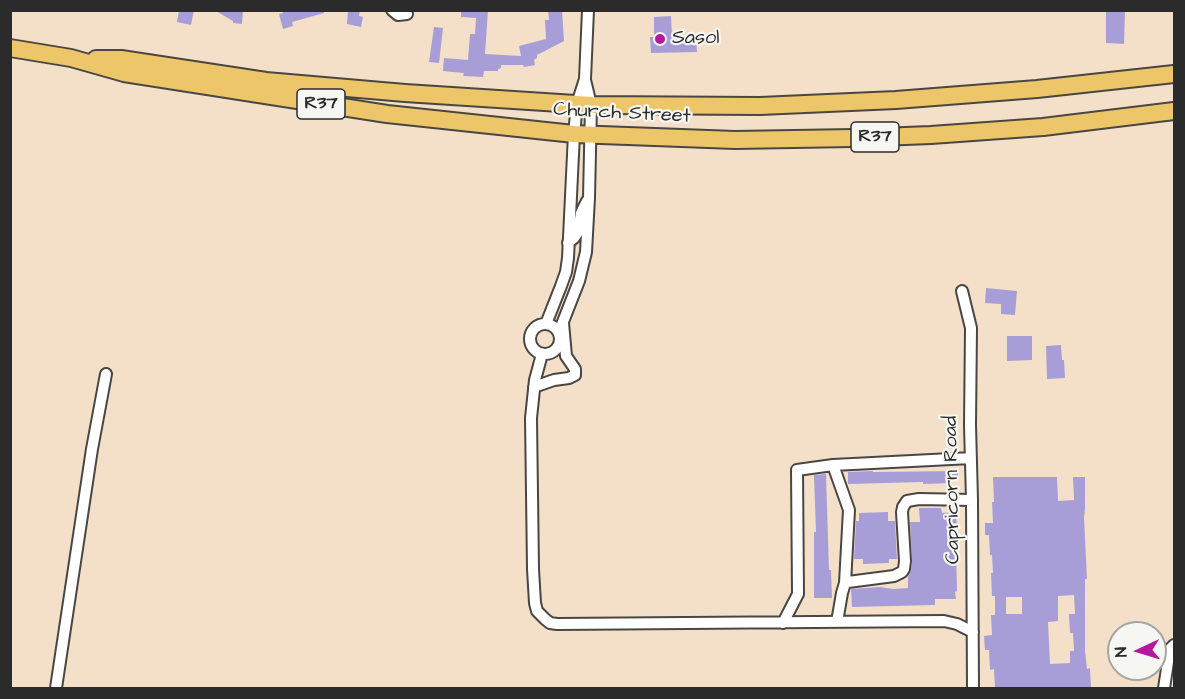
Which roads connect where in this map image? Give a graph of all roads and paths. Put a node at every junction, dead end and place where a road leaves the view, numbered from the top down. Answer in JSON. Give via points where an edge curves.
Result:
{"nodes":[{"id":1,"x":392,"y":10,"type":"edge"},
{"id":2,"x":588,"y":10,"type":"edge"},
{"id":3,"x":407,"y":15,"type":"edge"},
{"id":4,"x":10,"y":48,"type":"edge"},
{"id":5,"x":71,"y":58,"type":"junction"},
{"id":6,"x":1174,"y":74,"type":"edge"},
{"id":7,"x":584,"y":105,"type":"junction"},
{"id":8,"x":1174,"y":111,"type":"edge"},
{"id":9,"x":582,"y":134,"type":"junction"},
{"id":10,"x":589,"y":198,"type":"junction"},
{"id":11,"x":568,"y":243,"type":"junction"},
{"id":12,"x":962,"y":291,"type":"dead end"},
{"id":13,"x":546,"y":324,"type":"junction"},
{"id":14,"x":561,"y":328,"type":"junction"},
{"id":15,"x":542,"y":354,"type":"junction"},
{"id":16,"x":106,"y":374,"type":"dead end"},
{"id":17,"x":534,"y":387,"type":"junction"},
{"id":18,"x":971,"y":458,"type":"junction"},
{"id":19,"x":832,"y":465,"type":"junction"},
{"id":20,"x":972,"y":500,"type":"junction"},
{"id":21,"x":845,"y":583,"type":"junction"},
{"id":22,"x":783,"y":622,"type":"junction"},
{"id":23,"x":837,"y":622,"type":"junction"},
{"id":24,"x":973,"y":632,"type":"junction"},
{"id":25,"x":1174,"y":645,"type":"edge"},
{"id":26,"x":56,"y":688,"type":"edge"},
{"id":27,"x":973,"y":688,"type":"edge"},
{"id":28,"x":1164,"y":688,"type":"edge"}],
"edges":[{"from":1,"to":3,"type":"street"},
{"from":2,"to":7,"type":"street"},
{"from":4,"to":5,"type":"main road","name":"Church Street","number":"R37"},
{"from":5,"to":7,"type":"main road","name":"Church Street","number":"R37","via":[[121,59],[266,81]]},
{"from":5,"to":9,"type":"main road","name":"Church Street","number":"R37","via":[[124,73],[387,114]]},
{"from":6,"to":7,"type":"main road","name":"Church Street","number":"R37","via":[[896,100],[760,106]]},
{"from":7,"to":9,"type":"street"},
{"from":8,"to":9,"type":"main road","name":"Church Street","number":"R37","via":[[1043,127],[931,135],[735,140]]},
{"from":9,"to":10,"type":"street"},
{"from":9,"to":11,"type":"street"},
{"from":10,"to":11,"type":"street","via":[[578,232]]},
{"from":10,"to":14,"type":"street","via":[[583,266]]},
{"from":11,"to":13,"type":"street","via":[[566,272]]},
{"from":12,"to":18,"type":"street","name":"Capricorn Road","via":[[971,328]]},
{"from":13,"to":14,"type":"street"},
{"from":13,"to":15,"type":"street","via":[[537,326],[531,334],[531,344]]},
{"from":14,"to":15,"type":"street","via":[[555,350]]},
{"from":14,"to":17,"type":"street","via":[[566,356],[575,375]]},
{"from":15,"to":17,"type":"street"},
{"from":16,"to":26,"type":"street"},
{"from":17,"to":22,"type":"street","via":[[533,569],[535,603],[541,616],[557,624]]},
{"from":18,"to":19,"type":"street"},
{"from":18,"to":20,"type":"street","name":"Capricorn Road"},
{"from":19,"to":21,"type":"street","via":[[849,510]]},
{"from":19,"to":22,"type":"street","via":[[797,470],[798,594]]},
{"from":20,"to":21,"type":"street","via":[[907,501],[902,512],[902,572]]},
{"from":20,"to":24,"type":"street","name":"Capricorn Road"},
{"from":21,"to":23,"type":"street"},
{"from":22,"to":23,"type":"street"},
{"from":23,"to":24,"type":"street","via":[[944,621]]},
{"from":24,"to":27,"type":"street","name":"Capricorn Road"},
{"from":25,"to":28,"type":"street"}]}
